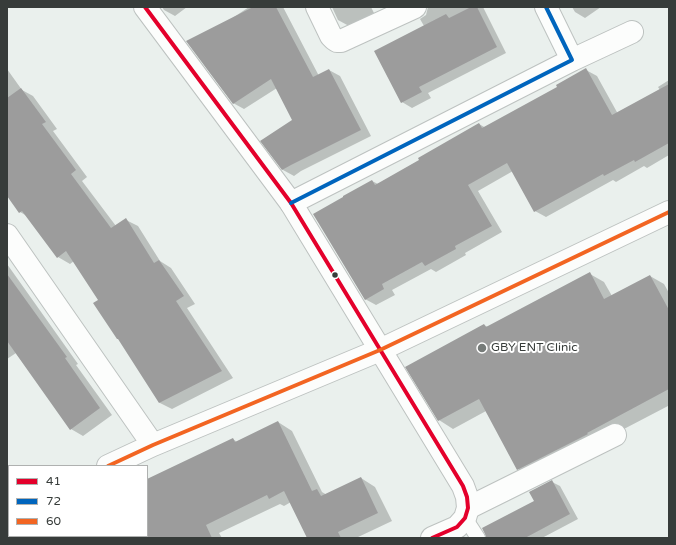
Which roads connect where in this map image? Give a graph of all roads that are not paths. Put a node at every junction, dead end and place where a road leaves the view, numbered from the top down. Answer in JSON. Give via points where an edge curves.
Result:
{"nodes":[{"id":1,"x":145,"y":7,"type":"edge"},
{"id":2,"x":317,"y":7,"type":"edge"},
{"id":3,"x":415,"y":7,"type":"edge"},
{"id":4,"x":546,"y":7,"type":"edge"},
{"id":5,"x":632,"y":32,"type":"dead end"},
{"id":6,"x":572,"y":60,"type":"junction"},
{"id":7,"x":291,"y":203,"type":"junction"},
{"id":8,"x":669,"y":212,"type":"edge"},
{"id":9,"x":7,"y":235,"type":"edge"},
{"id":10,"x":380,"y":350,"type":"junction"},
{"id":11,"x":615,"y":435,"type":"dead end"},
{"id":12,"x":153,"y":445,"type":"junction"},
{"id":13,"x":110,"y":465,"type":"edge"},
{"id":14,"x":467,"y":513,"type":"junction"},
{"id":15,"x":432,"y":538,"type":"edge"},
{"id":16,"x":478,"y":538,"type":"edge"}],
"edges":[{"from":1,"to":7,"type":"street"},
{"from":2,"to":3,"type":"street","via":[[331,36],[341,41]]},
{"from":4,"to":6,"type":"street"},
{"from":5,"to":6,"type":"street"},
{"from":6,"to":7,"type":"street"},
{"from":7,"to":10,"type":"street"},
{"from":8,"to":10,"type":"street"},
{"from":9,"to":12,"type":"street"},
{"from":10,"to":12,"type":"street"},
{"from":10,"to":14,"type":"street","via":[[463,486],[467,497]]},
{"from":11,"to":14,"type":"street"},
{"from":12,"to":13,"type":"street"},
{"from":14,"to":15,"type":"street","via":[[457,527]]},
{"from":14,"to":16,"type":"lane"}]}
